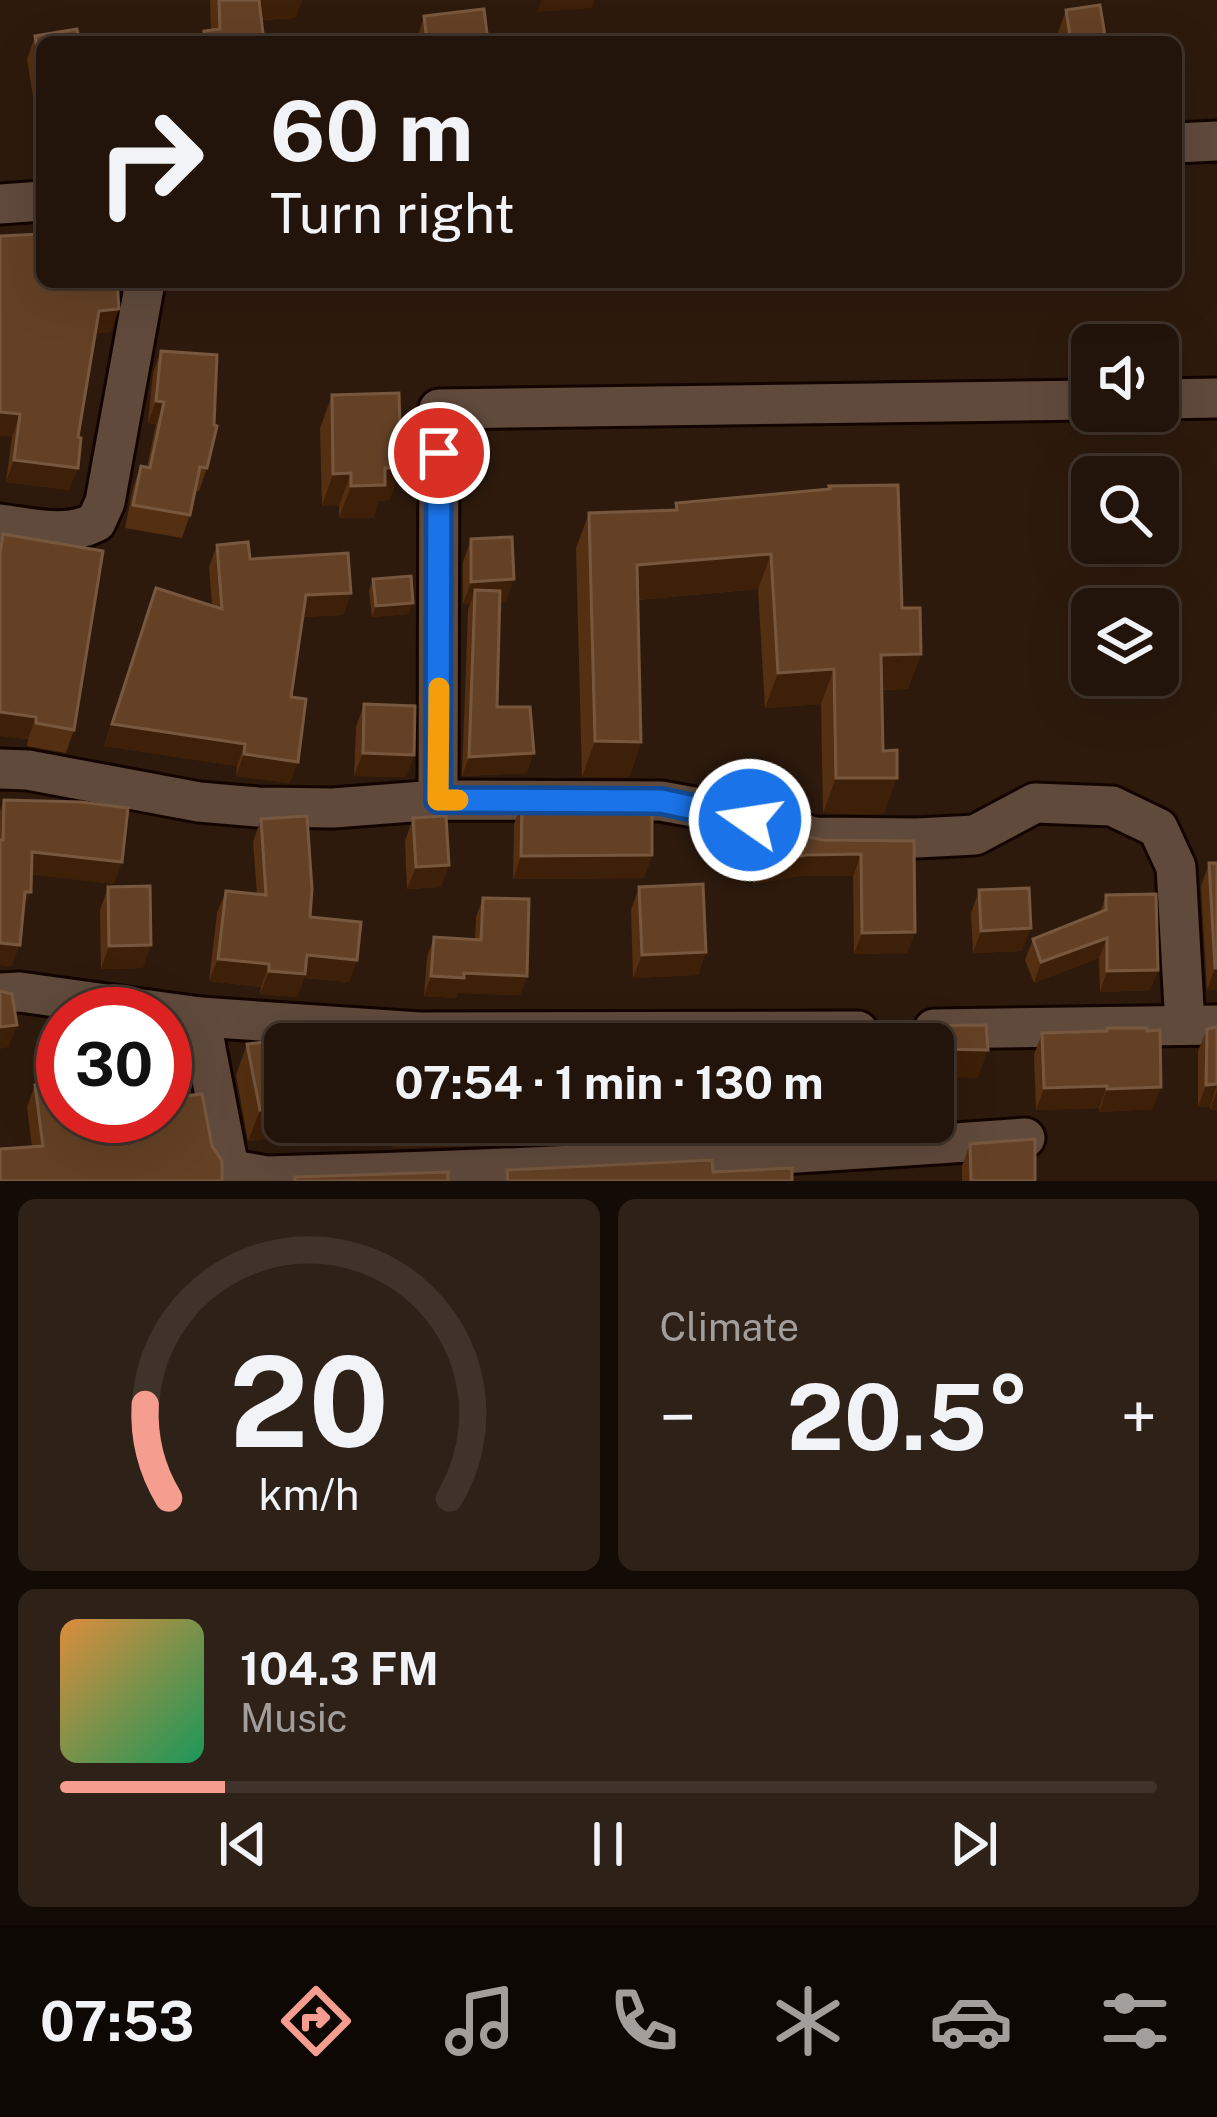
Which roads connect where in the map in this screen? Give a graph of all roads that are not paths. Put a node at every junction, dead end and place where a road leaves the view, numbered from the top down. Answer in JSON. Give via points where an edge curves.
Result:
{"nodes":[{"id":1,"x":1217,"y":141,"type":"edge"},
{"id":2,"x":1182,"y":143,"type":"edge"},
{"id":3,"x":36,"y":201,"type":"edge"},
{"id":4,"x":0,"y":204,"type":"edge"},
{"id":5,"x":145,"y":288,"type":"edge"},
{"id":6,"x":1217,"y":398,"type":"edge"},
{"id":7,"x":1179,"y":399,"type":"edge"},
{"id":8,"x":1071,"y":400,"type":"edge"},
{"id":9,"x":0,"y":524,"type":"edge"},
{"id":10,"x":0,"y":769,"type":"edge"},
{"id":11,"x":438,"y":800,"type":"junction"},
{"id":12,"x":0,"y":993,"type":"edge"},
{"id":13,"x":200,"y":1017,"type":"junction"},
{"id":14,"x":1201,"y":1025,"type":"edge"},
{"id":15,"x":1025,"y":1138,"type":"edge"}],
"edges":[{"from":1,"to":2,"type":"street"},
{"from":3,"to":4,"type":"street"},
{"from":5,"to":9,"type":"street","via":[[96,522],[61,532]]},
{"from":6,"to":7,"type":"street"},
{"from":8,"to":11,"type":"street","via":[[439,409]]},
{"from":10,"to":11,"type":"street","via":[[258,807]]},
{"from":11,"to":14,"type":"street","via":[[661,801],[815,837],[876,838],[975,835],[1035,803],[1112,806],[1158,828],[1176,867]]},
{"from":12,"to":13,"type":"street"},
{"from":13,"to":14,"type":"street","via":[[420,1031]]},
{"from":13,"to":15,"type":"street","via":[[228,1163],[238,1172],[775,1156]]}]}
